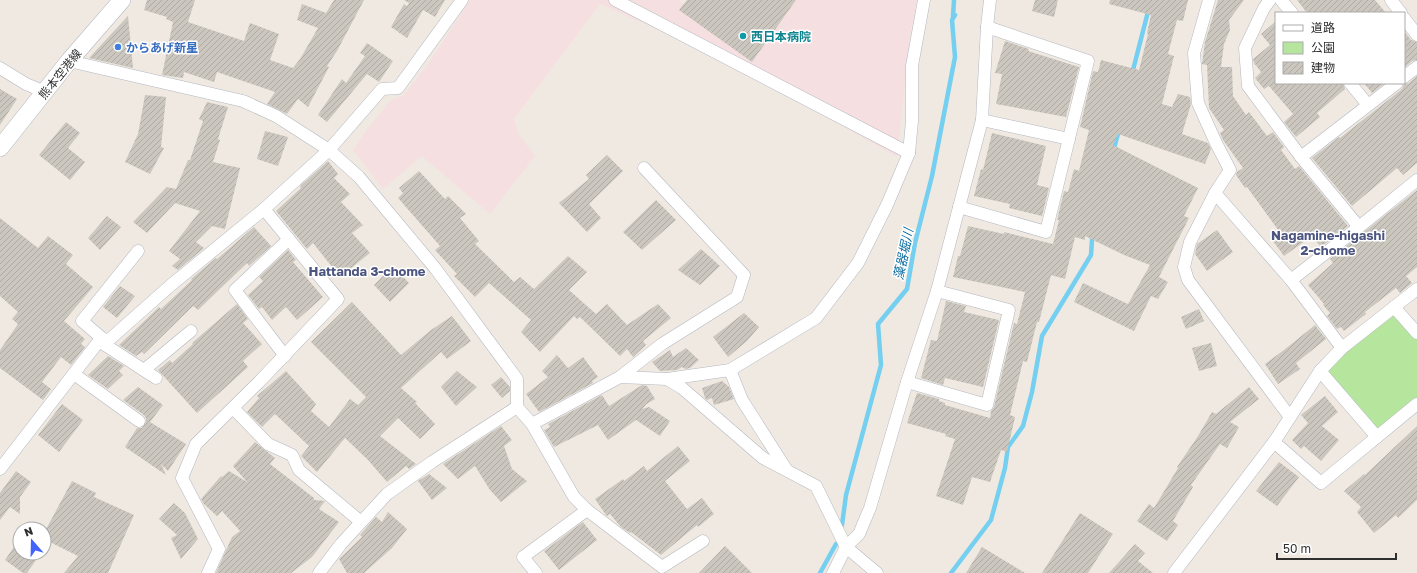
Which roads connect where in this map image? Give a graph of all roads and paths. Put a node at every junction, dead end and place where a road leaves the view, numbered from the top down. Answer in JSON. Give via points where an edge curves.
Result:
{"nodes":[{"id":1,"x":122,"y":0,"type":"edge"},
{"id":2,"x":462,"y":0,"type":"edge"},
{"id":3,"x":615,"y":0,"type":"edge"},
{"id":4,"x":924,"y":0,"type":"edge"},
{"id":5,"x":990,"y":0,"type":"edge"},
{"id":6,"x":1209,"y":0,"type":"edge"},
{"id":7,"x":1270,"y":0,"type":"edge"},
{"id":8,"x":1281,"y":0,"type":"edge"},
{"id":9,"x":1391,"y":0,"type":"edge"},
{"id":10,"x":1291,"y":12,"type":"edge"},
{"id":11,"x":1399,"y":12,"type":"edge"},
{"id":12,"x":1405,"y":19,"type":"edge"},
{"id":13,"x":987,"y":27,"type":"junction"},
{"id":14,"x":1417,"y":35,"type":"edge"},
{"id":15,"x":69,"y":61,"type":"junction"},
{"id":16,"x":1417,"y":67,"type":"edge"},
{"id":17,"x":0,"y":68,"type":"edge"},
{"id":18,"x":1405,"y":77,"type":"edge"},
{"id":19,"x":1351,"y":84,"type":"edge"},
{"id":20,"x":1396,"y":84,"type":"edge"},
{"id":21,"x":45,"y":92,"type":"junction"},
{"id":22,"x":1368,"y":105,"type":"junction"},
{"id":23,"x":982,"y":120,"type":"junction"},
{"id":24,"x":1068,"y":140,"type":"junction"},
{"id":25,"x":0,"y":148,"type":"edge"},
{"id":26,"x":329,"y":150,"type":"junction"},
{"id":27,"x":909,"y":153,"type":"junction"},
{"id":28,"x":1301,"y":157,"type":"junction"},
{"id":29,"x":644,"y":168,"type":"dead end"},
{"id":30,"x":1417,"y":180,"type":"edge"},
{"id":31,"x":1215,"y":193,"type":"junction"},
{"id":32,"x":959,"y":207,"type":"junction"},
{"id":33,"x":264,"y":209,"type":"junction"},
{"id":34,"x":1359,"y":227,"type":"junction"},
{"id":35,"x":289,"y":239,"type":"junction"},
{"id":36,"x":138,"y":251,"type":"dead end"},
{"id":37,"x":1291,"y":280,"type":"junction"},
{"id":38,"x":1417,"y":289,"type":"edge"},
{"id":39,"x":938,"y":291,"type":"junction"},
{"id":40,"x":1394,"y":307,"type":"junction"},
{"id":41,"x":191,"y":332,"type":"dead end"},
{"id":42,"x":1417,"y":333,"type":"edge"},
{"id":43,"x":101,"y":340,"type":"junction"},
{"id":44,"x":1342,"y":348,"type":"junction"},
{"id":45,"x":285,"y":356,"type":"junction"},
{"id":46,"x":144,"y":370,"type":"junction"},
{"id":47,"x":730,"y":370,"type":"junction"},
{"id":48,"x":1320,"y":371,"type":"junction"},
{"id":49,"x":74,"y":374,"type":"junction"},
{"id":50,"x":620,"y":376,"type":"junction"},
{"id":51,"x":156,"y":378,"type":"dead end"},
{"id":52,"x":667,"y":379,"type":"junction"},
{"id":53,"x":907,"y":382,"type":"junction"},
{"id":54,"x":1417,"y":404,"type":"edge"},
{"id":55,"x":516,"y":407,"type":"junction"},
{"id":56,"x":233,"y":408,"type":"junction"},
{"id":57,"x":1290,"y":417,"type":"junction"},
{"id":58,"x":139,"y":421,"type":"dead end"},
{"id":59,"x":532,"y":424,"type":"junction"},
{"id":60,"x":1377,"y":437,"type":"junction"},
{"id":61,"x":1274,"y":442,"type":"junction"},
{"id":62,"x":0,"y":468,"type":"edge"},
{"id":63,"x":786,"y":470,"type":"junction"},
{"id":64,"x":587,"y":510,"type":"junction"},
{"id":65,"x":361,"y":522,"type":"junction"},
{"id":66,"x":703,"y":541,"type":"dead end"},
{"id":67,"x":846,"y":547,"type":"junction"},
{"id":68,"x":208,"y":573,"type":"edge"},
{"id":69,"x":319,"y":573,"type":"edge"},
{"id":70,"x":536,"y":573,"type":"edge"},
{"id":71,"x":833,"y":573,"type":"edge"},
{"id":72,"x":877,"y":573,"type":"edge"},
{"id":73,"x":1174,"y":573,"type":"edge"}],
"edges":[{"from":1,"to":15,"type":"main road","name":"熊本空港線"},
{"from":2,"to":26,"type":"street","via":[[398,88],[382,90]]},
{"from":3,"to":27,"type":"street"},
{"from":4,"to":27,"type":"street","via":[[912,66]]},
{"from":5,"to":13,"type":"street"},
{"from":6,"to":31,"type":"street","via":[[1194,53],[1198,103],[1230,170]]},
{"from":7,"to":28,"type":"street","via":[[1245,48],[1248,86]]},
{"from":8,"to":10,"type":"street"},
{"from":9,"to":11,"type":"street"},
{"from":12,"to":14,"type":"street"},
{"from":13,"to":23,"type":"street"},
{"from":13,"to":24,"type":"street","via":[[1088,61]]},
{"from":15,"to":21,"type":"main road","name":"熊本空港線"},
{"from":15,"to":26,"type":"street","via":[[243,101],[276,116]]},
{"from":16,"to":18,"type":"street"},
{"from":17,"to":21,"type":"street"},
{"from":19,"to":22,"type":"street"},
{"from":20,"to":22,"type":"street"},
{"from":21,"to":25,"type":"main road","name":"熊本空港線"},
{"from":22,"to":28,"type":"street"},
{"from":23,"to":24,"type":"street"},
{"from":23,"to":32,"type":"street"},
{"from":24,"to":32,"type":"street","via":[[1046,232]]},
{"from":26,"to":33,"type":"street"},
{"from":26,"to":55,"type":"street","via":[[359,177],[435,268],[508,366],[517,379]]},
{"from":27,"to":47,"type":"street","via":[[887,206],[858,263],[816,318]]},
{"from":28,"to":34,"type":"street"},
{"from":29,"to":50,"type":"street","via":[[744,276],[737,297],[662,344]]},
{"from":30,"to":34,"type":"street"},
{"from":31,"to":37,"type":"street"},
{"from":31,"to":57,"type":"street","via":[[1190,242],[1184,267],[1188,280]]},
{"from":32,"to":39,"type":"street"},
{"from":33,"to":35,"type":"street"},
{"from":33,"to":43,"type":"street","via":[[110,338]]},
{"from":34,"to":37,"type":"street"},
{"from":35,"to":45,"type":"street","via":[[338,298]]},
{"from":35,"to":45,"type":"street","via":[[235,290]]},
{"from":36,"to":43,"type":"street","via":[[82,321]]},
{"from":37,"to":44,"type":"street"},
{"from":38,"to":40,"type":"street"},
{"from":39,"to":53,"type":"street"},
{"from":39,"to":53,"type":"street","via":[[1010,310],[987,405]]},
{"from":40,"to":42,"type":"street"},
{"from":40,"to":44,"type":"street"},
{"from":41,"to":46,"type":"street"},
{"from":43,"to":46,"type":"street"},
{"from":43,"to":49,"type":"street"},
{"from":44,"to":48,"type":"street"},
{"from":45,"to":56,"type":"street"},
{"from":46,"to":51,"type":"street"},
{"from":47,"to":52,"type":"street"},
{"from":47,"to":63,"type":"street","via":[[742,400]]},
{"from":48,"to":57,"type":"street"},
{"from":48,"to":60,"type":"street"},
{"from":49,"to":58,"type":"street"},
{"from":49,"to":62,"type":"street"},
{"from":50,"to":52,"type":"street"},
{"from":50,"to":59,"type":"street"},
{"from":52,"to":63,"type":"street","via":[[682,388],[763,458]]},
{"from":53,"to":67,"type":"street","via":[[870,508],[859,534]]},
{"from":54,"to":60,"type":"street"},
{"from":55,"to":59,"type":"street"},
{"from":55,"to":65,"type":"street","via":[[386,494]]},
{"from":56,"to":65,"type":"street","via":[[268,444],[292,455],[299,470]]},
{"from":56,"to":68,"type":"street","via":[[196,444],[182,478],[219,549]]},
{"from":57,"to":61,"type":"street"},
{"from":59,"to":64,"type":"street","via":[[574,497]]},
{"from":60,"to":61,"type":"street","via":[[1321,484]]},
{"from":61,"to":73,"type":"street"},
{"from":63,"to":67,"type":"street","via":[[816,486]]},
{"from":64,"to":66,"type":"street","via":[[662,567]]},
{"from":64,"to":70,"type":"street","via":[[523,557]]},
{"from":65,"to":69,"type":"street"},
{"from":67,"to":71,"type":"street"},
{"from":67,"to":72,"type":"street"}]}
